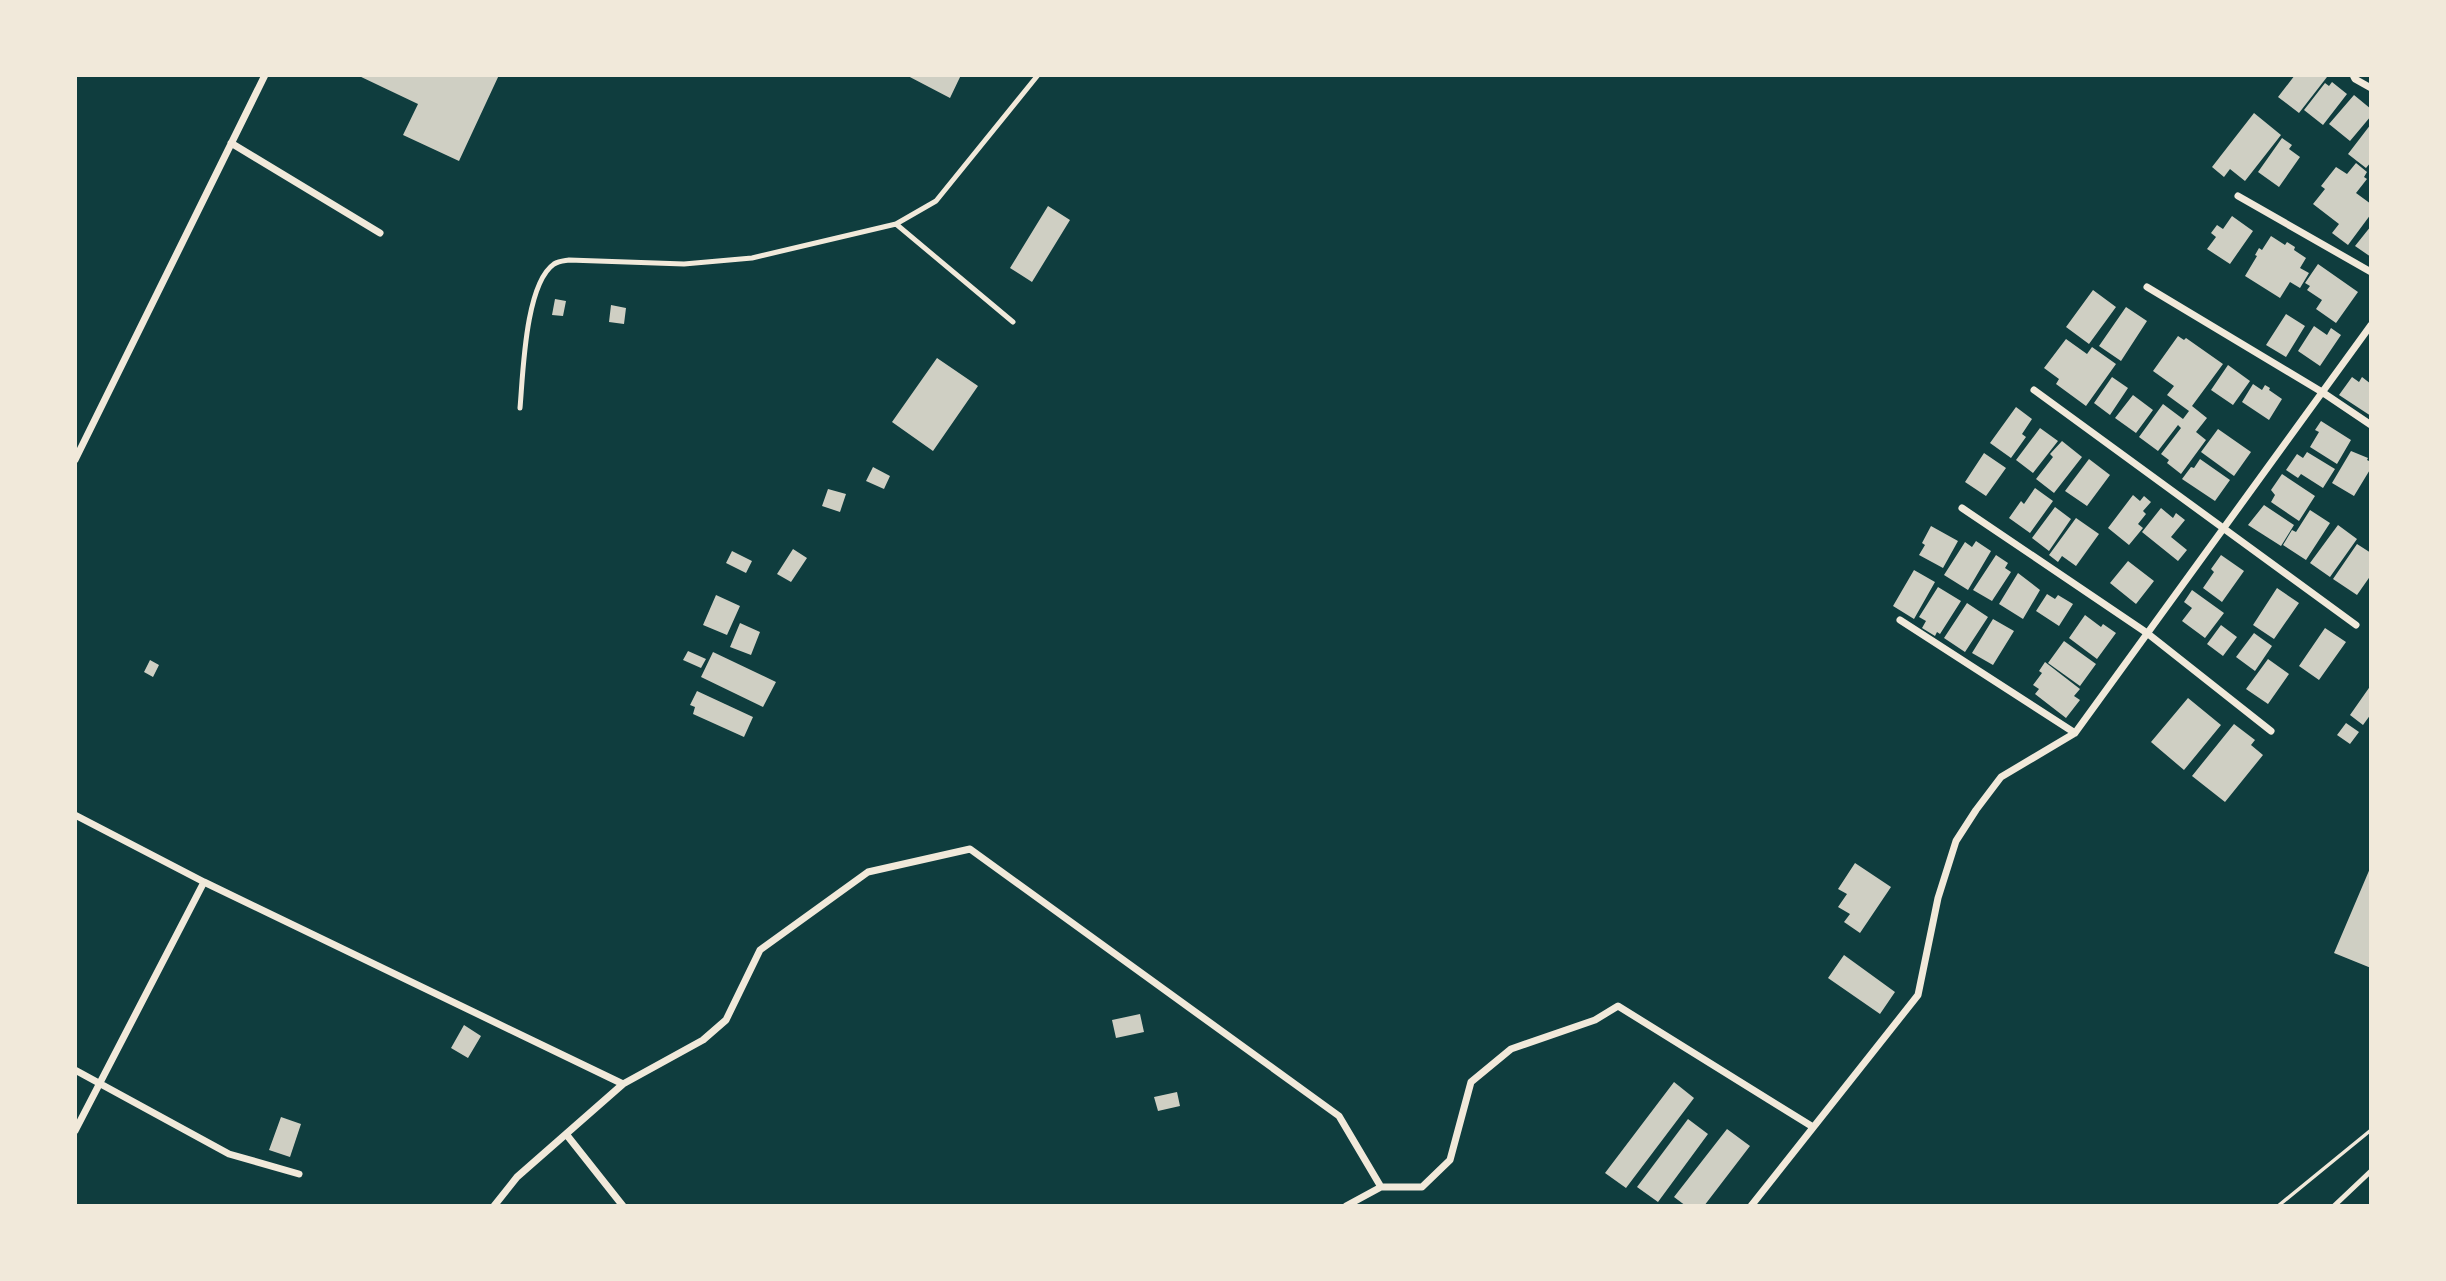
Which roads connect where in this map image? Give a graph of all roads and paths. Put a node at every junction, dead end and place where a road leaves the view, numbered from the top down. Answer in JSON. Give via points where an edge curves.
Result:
{"nodes":[{"id":1,"x":265,"y":75,"type":"edge"},
{"id":2,"x":1038,"y":75,"type":"edge"},
{"id":3,"x":2353,"y":75,"type":"edge"},
{"id":4,"x":2371,"y":88,"type":"edge"},
{"id":5,"x":231,"y":143,"type":"junction"},
{"id":6,"x":2238,"y":196,"type":"dead end"},
{"id":7,"x":896,"y":224,"type":"junction"},
{"id":8,"x":380,"y":233,"type":"dead end"},
{"id":9,"x":2371,"y":272,"type":"edge"},
{"id":10,"x":2147,"y":287,"type":"dead end"},
{"id":11,"x":1013,"y":323,"type":"dead end"},
{"id":12,"x":2371,"y":326,"type":"edge"},
{"id":13,"x":2034,"y":390,"type":"dead end"},
{"id":14,"x":2322,"y":392,"type":"junction"},
{"id":15,"x":520,"y":408,"type":"dead end"},
{"id":16,"x":2371,"y":425,"type":"edge"},
{"id":17,"x":75,"y":460,"type":"edge"},
{"id":18,"x":1962,"y":508,"type":"dead end"},
{"id":19,"x":2223,"y":528,"type":"junction"},
{"id":20,"x":1900,"y":620,"type":"dead end"},
{"id":21,"x":2356,"y":625,"type":"dead end"},
{"id":22,"x":2147,"y":633,"type":"junction"},
{"id":23,"x":2271,"y":730,"type":"dead end"},
{"id":24,"x":2075,"y":733,"type":"junction"},
{"id":25,"x":75,"y":815,"type":"edge"},
{"id":26,"x":204,"y":883,"type":"junction"},
{"id":27,"x":75,"y":1070,"type":"edge"},
{"id":28,"x":99,"y":1082,"type":"junction"},
{"id":29,"x":623,"y":1084,"type":"junction"},
{"id":30,"x":1813,"y":1127,"type":"junction"},
{"id":31,"x":2371,"y":1130,"type":"edge"},
{"id":32,"x":75,"y":1131,"type":"edge"},
{"id":33,"x":566,"y":1134,"type":"junction"},
{"id":34,"x":2371,"y":1171,"type":"edge"},
{"id":35,"x":299,"y":1174,"type":"dead end"},
{"id":36,"x":1381,"y":1187,"type":"junction"},
{"id":37,"x":494,"y":1206,"type":"edge"},
{"id":38,"x":623,"y":1206,"type":"edge"},
{"id":39,"x":1346,"y":1206,"type":"edge"},
{"id":40,"x":1751,"y":1206,"type":"edge"},
{"id":41,"x":2278,"y":1206,"type":"edge"},
{"id":42,"x":2334,"y":1206,"type":"edge"}],
"edges":[{"from":1,"to":5,"type":"street"},
{"from":2,"to":7,"type":"lane","via":[[936,201]]},
{"from":3,"to":4,"type":"street"},
{"from":5,"to":8,"type":"street"},
{"from":5,"to":17,"type":"street"},
{"from":6,"to":9,"type":"street"},
{"from":7,"to":11,"type":"lane"},
{"from":7,"to":15,"type":"lane","via":[[752,258],[684,264],[558,261],[546,272],[528,319]]},
{"from":10,"to":14,"type":"street"},
{"from":12,"to":14,"type":"street"},
{"from":13,"to":19,"type":"street"},
{"from":14,"to":16,"type":"street"},
{"from":14,"to":19,"type":"street"},
{"from":18,"to":22,"type":"street"},
{"from":19,"to":21,"type":"street"},
{"from":19,"to":22,"type":"street"},
{"from":20,"to":24,"type":"street"},
{"from":22,"to":23,"type":"street"},
{"from":22,"to":24,"type":"street"},
{"from":24,"to":30,"type":"street","via":[[2001,777],[1976,810],[1956,841],[1938,898],[1918,995]]},
{"from":25,"to":26,"type":"street"},
{"from":26,"to":28,"type":"street"},
{"from":26,"to":29,"type":"street"},
{"from":27,"to":28,"type":"street"},
{"from":28,"to":32,"type":"street"},
{"from":28,"to":35,"type":"street","via":[[229,1154]]},
{"from":29,"to":33,"type":"street"},
{"from":29,"to":36,"type":"street","via":[[703,1040],[726,1020],[760,950],[868,872],[970,849],[1339,1116]]},
{"from":30,"to":36,"type":"street","via":[[1618,1006],[1595,1020],[1511,1049],[1471,1082],[1450,1160],[1422,1187]]},
{"from":30,"to":40,"type":"street"},
{"from":31,"to":41,"type":"path"},
{"from":33,"to":37,"type":"street","via":[[517,1177]]},
{"from":33,"to":38,"type":"street"},
{"from":34,"to":42,"type":"lane"},
{"from":36,"to":39,"type":"street"}]}
